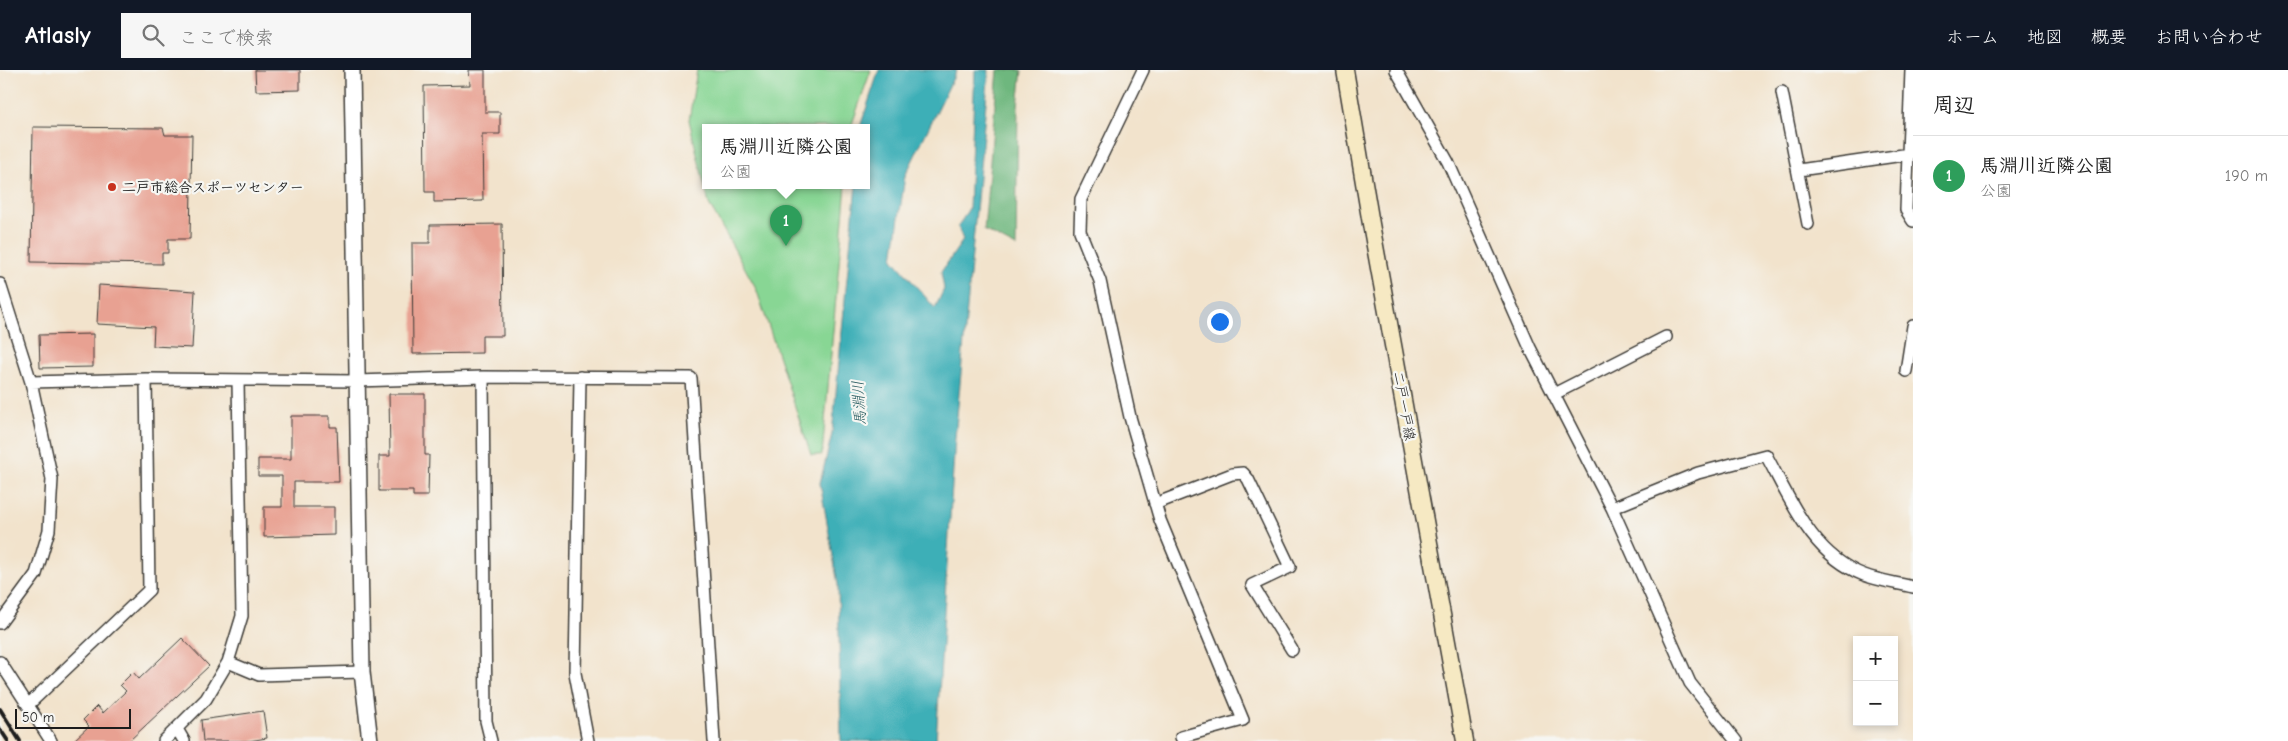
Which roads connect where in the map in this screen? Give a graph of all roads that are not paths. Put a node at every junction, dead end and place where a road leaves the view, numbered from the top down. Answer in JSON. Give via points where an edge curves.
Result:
{"nodes":[{"id":1,"x":352,"y":70,"type":"edge"},
{"id":2,"x":1143,"y":70,"type":"edge"},
{"id":3,"x":1345,"y":70,"type":"edge"},
{"id":4,"x":1396,"y":70,"type":"edge"},
{"id":5,"x":1911,"y":70,"type":"edge"},
{"id":6,"x":1782,"y":92,"type":"dead end"},
{"id":7,"x":1910,"y":154,"type":"junction"},
{"id":8,"x":1799,"y":170,"type":"junction"},
{"id":9,"x":1913,"y":221,"type":"edge"},
{"id":10,"x":1808,"y":224,"type":"dead end"},
{"id":11,"x":0,"y":284,"type":"edge"},
{"id":12,"x":1913,"y":326,"type":"edge"},
{"id":13,"x":1666,"y":337,"type":"dead end"},
{"id":14,"x":1906,"y":371,"type":"dead end"},
{"id":15,"x":483,"y":377,"type":"junction"},
{"id":16,"x":580,"y":377,"type":"junction"},
{"id":17,"x":146,"y":379,"type":"junction"},
{"id":18,"x":238,"y":381,"type":"junction"},
{"id":19,"x":357,"y":381,"type":"junction"},
{"id":20,"x":31,"y":382,"type":"junction"},
{"id":21,"x":1554,"y":394,"type":"junction"},
{"id":22,"x":1155,"y":504,"type":"junction"},
{"id":23,"x":1612,"y":508,"type":"junction"},
{"id":24,"x":1913,"y":587,"type":"edge"},
{"id":25,"x":0,"y":623,"type":"edge"},
{"id":26,"x":1292,"y":650,"type":"dead end"},
{"id":27,"x":0,"y":662,"type":"edge"},
{"id":28,"x":228,"y":662,"type":"junction"},
{"id":29,"x":362,"y":672,"type":"junction"},
{"id":30,"x":28,"y":706,"type":"junction"},
{"id":31,"x":177,"y":730,"type":"junction"},
{"id":32,"x":51,"y":741,"type":"edge"},
{"id":33,"x":164,"y":741,"type":"edge"},
{"id":34,"x":184,"y":741,"type":"edge"},
{"id":35,"x":370,"y":741,"type":"edge"},
{"id":36,"x":491,"y":741,"type":"edge"},
{"id":37,"x":588,"y":741,"type":"edge"},
{"id":38,"x":714,"y":741,"type":"edge"},
{"id":39,"x":1183,"y":741,"type":"edge"},
{"id":40,"x":1465,"y":741,"type":"edge"},
{"id":41,"x":1736,"y":741,"type":"edge"}],
"edges":[{"from":1,"to":19,"type":"street"},
{"from":2,"to":22,"type":"street","via":[[1081,199],[1080,232],[1100,281],[1130,417]]},
{"from":3,"to":40,"type":"main road","name":"二戸一戸線"},
{"from":4,"to":21,"type":"street","via":[[1448,162],[1530,348]]},
{"from":5,"to":7,"type":"street"},
{"from":6,"to":8,"type":"street"},
{"from":7,"to":8,"type":"street"},
{"from":7,"to":9,"type":"street","via":[[1906,210]]},
{"from":8,"to":10,"type":"street"},
{"from":11,"to":20,"type":"street"},
{"from":12,"to":14,"type":"street"},
{"from":13,"to":21,"type":"street"},
{"from":15,"to":16,"type":"street"},
{"from":15,"to":19,"type":"street"},
{"from":15,"to":36,"type":"street","via":[[486,721]]},
{"from":16,"to":37,"type":"street","via":[[575,673]]},
{"from":16,"to":38,"type":"street","via":[[691,378]]},
{"from":17,"to":18,"type":"street"},
{"from":17,"to":20,"type":"street"},
{"from":17,"to":30,"type":"street","via":[[148,590]]},
{"from":18,"to":19,"type":"street"},
{"from":18,"to":28,"type":"street","via":[[242,616]]},
{"from":19,"to":29,"type":"street"},
{"from":20,"to":25,"type":"street","via":[[52,479],[49,530],[36,574]]},
{"from":21,"to":23,"type":"street"},
{"from":22,"to":26,"type":"street","via":[[1232,474],[1243,473],[1290,566],[1252,585]]},
{"from":22,"to":39,"type":"street","via":[[1243,720],[1181,737]]},
{"from":23,"to":24,"type":"street","via":[[1698,473],[1766,456],[1808,532],[1832,555],[1864,574]]},
{"from":23,"to":41,"type":"street","via":[[1690,683]]},
{"from":27,"to":30,"type":"street"},
{"from":28,"to":29,"type":"street","via":[[259,675]]},
{"from":28,"to":31,"type":"street","via":[[206,699]]},
{"from":29,"to":35,"type":"street"},
{"from":30,"to":32,"type":"street"},
{"from":31,"to":33,"type":"street"},
{"from":31,"to":34,"type":"street"}]}
